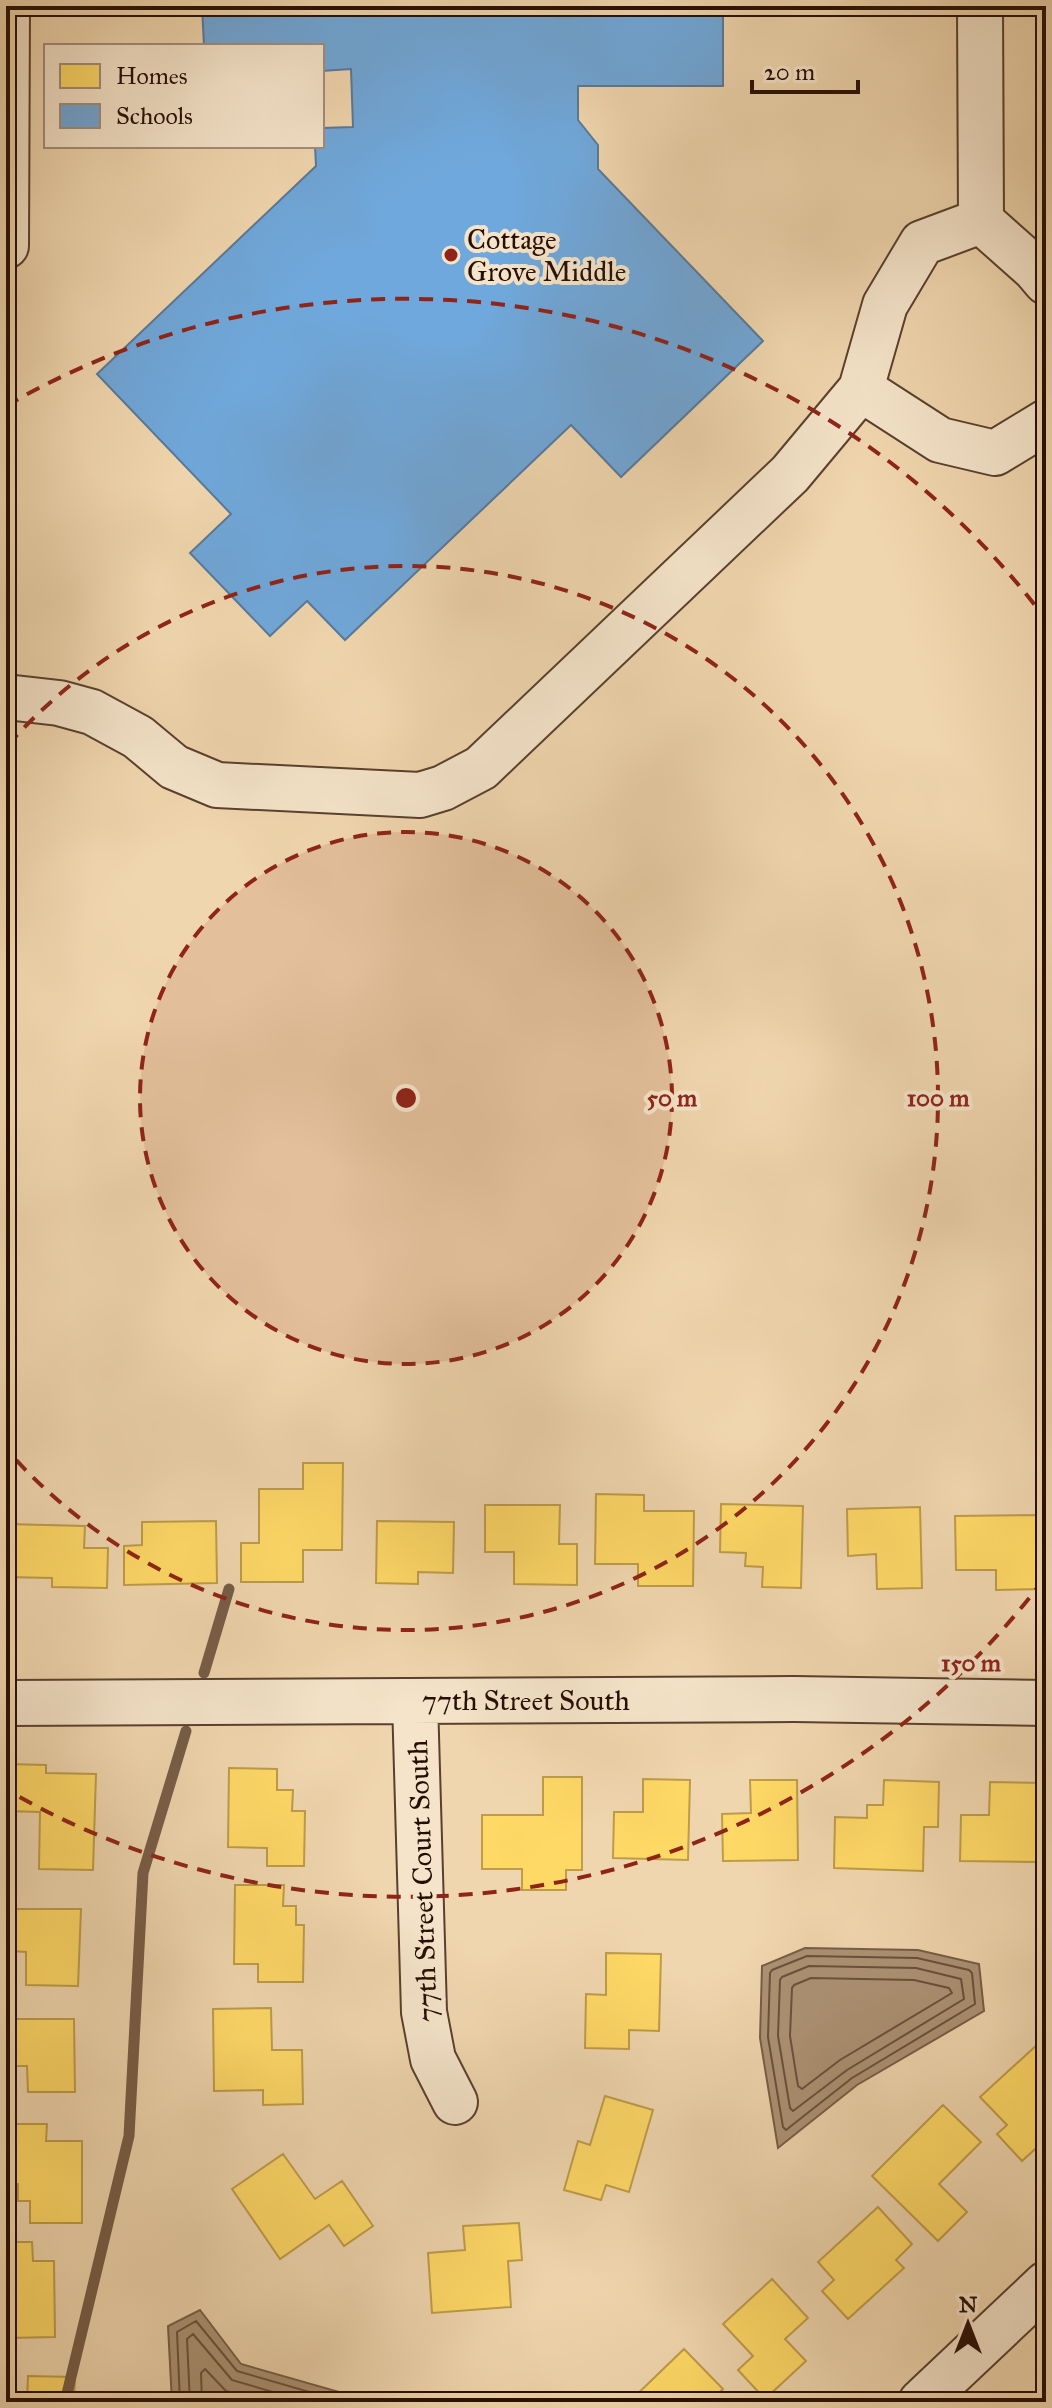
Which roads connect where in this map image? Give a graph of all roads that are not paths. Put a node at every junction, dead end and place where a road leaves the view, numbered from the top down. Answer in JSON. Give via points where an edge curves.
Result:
{"nodes":[{"id":1,"x":7,"y":6,"type":"edge"},
{"id":2,"x":980,"y":6,"type":"edge"},
{"id":3,"x":981,"y":221,"type":"junction"},
{"id":4,"x":6,"y":246,"type":"edge"},
{"id":5,"x":1046,"y":282,"type":"edge"},
{"id":6,"x":861,"y":389,"type":"junction"},
{"id":7,"x":1046,"y":422,"type":"edge"},
{"id":8,"x":6,"y":697,"type":"edge"},
{"id":9,"x":415,"y":1701,"type":"junction"},
{"id":10,"x":6,"y":1703,"type":"edge"},
{"id":11,"x":1046,"y":1703,"type":"edge"},
{"id":12,"x":455,"y":2102,"type":"dead end"},
{"id":13,"x":1046,"y":2284,"type":"edge"},
{"id":14,"x":921,"y":2402,"type":"edge"}],
"edges":[{"from":1,"to":4,"type":"street"},
{"from":2,"to":3,"type":"street"},
{"from":3,"to":5,"type":"street"},
{"from":3,"to":6,"type":"street","via":[[922,243],[885,305]]},
{"from":6,"to":7,"type":"street","via":[[940,440],[995,453]]},
{"from":6,"to":8,"type":"street","via":[[790,474],[481,768],[443,788],[420,795],[217,785],[174,767],[138,737],[92,712]]},
{"from":9,"to":10,"type":"street","name":"77th Street South"},
{"from":9,"to":11,"type":"street","name":"77th Street South"},
{"from":9,"to":12,"type":"street","name":"77th Street Court South","via":[[424,2012],[433,2059]]},
{"from":13,"to":14,"type":"street"}]}
